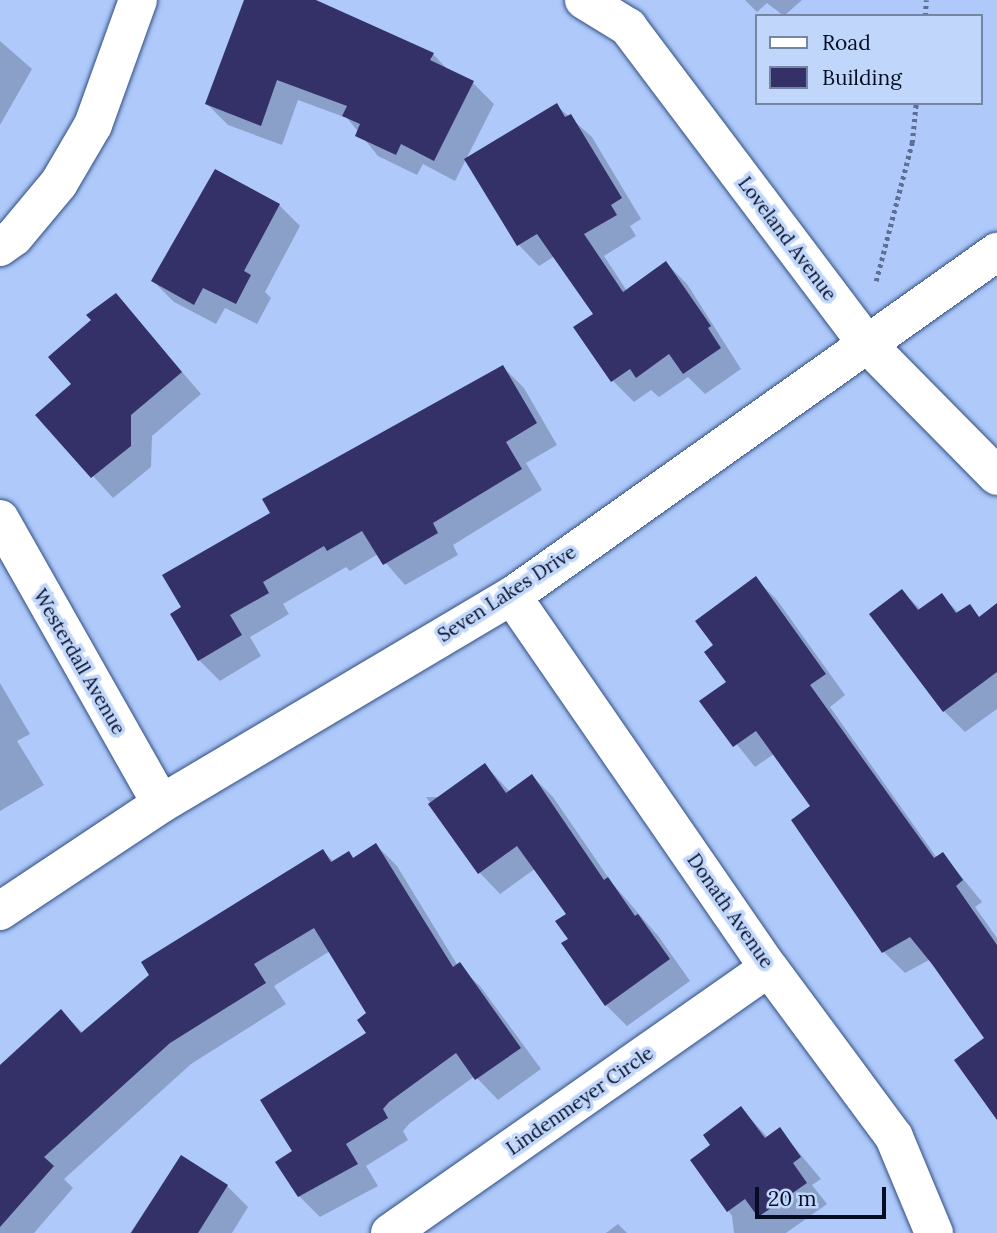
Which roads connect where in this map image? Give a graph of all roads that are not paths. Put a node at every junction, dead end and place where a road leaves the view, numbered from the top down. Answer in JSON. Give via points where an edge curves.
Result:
{"nodes":[{"id":1,"x":138,"y":0,"type":"edge"},
{"id":2,"x":584,"y":0,"type":"edge"},
{"id":3,"x":0,"y":247,"type":"edge"},
{"id":4,"x":997,"y":252,"type":"edge"},
{"id":5,"x":865,"y":342,"type":"junction"},
{"id":6,"x":997,"y":476,"type":"edge"},
{"id":7,"x":0,"y":519,"type":"edge"},
{"id":8,"x":512,"y":596,"type":"junction"},
{"id":9,"x":161,"y":804,"type":"junction"},
{"id":10,"x":0,"y":911,"type":"edge"},
{"id":11,"x":769,"y":968,"type":"junction"},
{"id":12,"x":390,"y":1233,"type":"edge"},
{"id":13,"x":934,"y":1233,"type":"edge"}],
"edges":[{"from":1,"to":3,"type":"street","via":[[93,125],[59,183],[15,237]]},
{"from":2,"to":5,"type":"street","name":"Loveland Avenue","via":[[628,27]]},
{"from":4,"to":5,"type":"street","name":"Seven Lakes Drive"},
{"from":5,"to":6,"type":"street","name":"Loveland Avenue"},
{"from":5,"to":8,"type":"street","name":"Seven Lakes Drive"},
{"from":7,"to":9,"type":"street","name":"Westerdall Avenue"},
{"from":8,"to":9,"type":"street","name":"Seven Lakes Drive"},
{"from":8,"to":11,"type":"street","name":"Donath Avenue"},
{"from":9,"to":10,"type":"street","name":"Seven Lakes Drive"},
{"from":11,"to":12,"type":"street","name":"Lindenmeyer Circle"},
{"from":11,"to":13,"type":"street","name":"Donath Avenue","via":[[894,1137]]}]}
